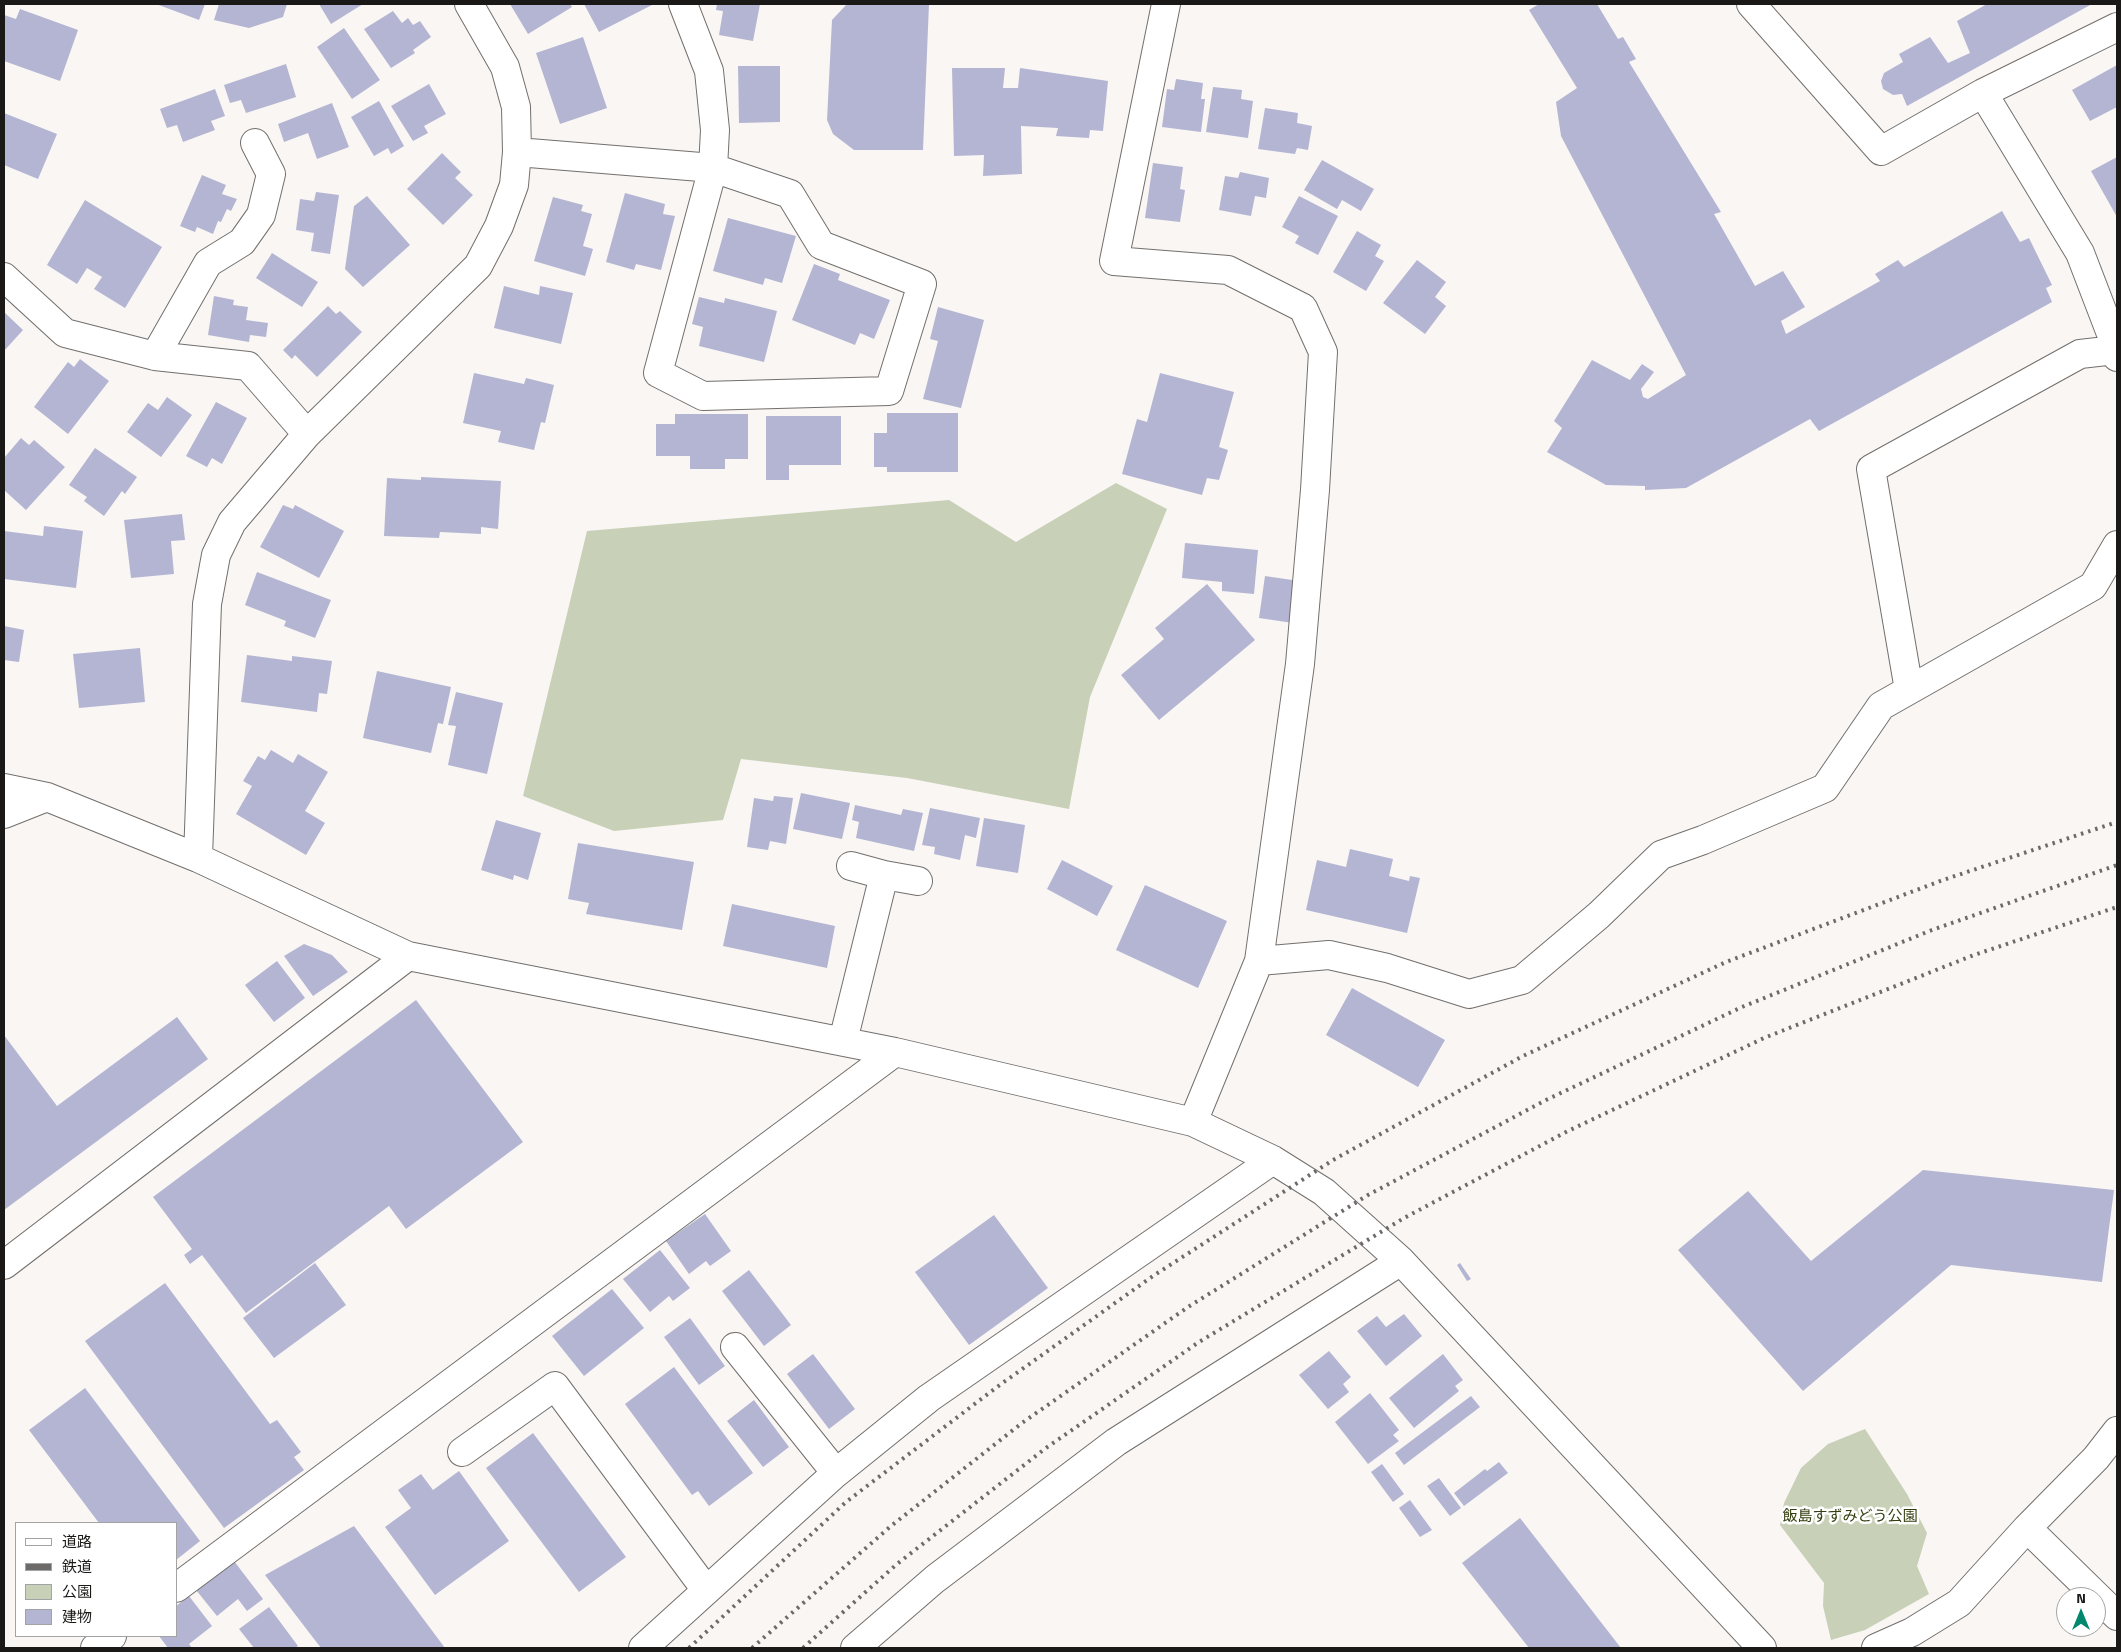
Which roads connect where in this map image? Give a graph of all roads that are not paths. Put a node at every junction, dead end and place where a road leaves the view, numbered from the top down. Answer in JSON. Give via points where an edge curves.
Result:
{"nodes":[{"id":1,"x":469,"y":4,"type":"edge"},
{"id":2,"x":682,"y":4,"type":"edge"},
{"id":3,"x":1166,"y":4,"type":"edge"},
{"id":4,"x":1751,"y":4,"type":"edge"},
{"id":5,"x":2117,"y":27,"type":"edge"},
{"id":6,"x":1984,"y":93,"type":"junction"},
{"id":7,"x":255,"y":143,"type":"dead end"},
{"id":8,"x":517,"y":152,"type":"junction"},
{"id":9,"x":713,"y":168,"type":"junction"},
{"id":10,"x":4,"y":277,"type":"edge"},
{"id":11,"x":2116,"y":346,"type":"edge"},
{"id":12,"x":155,"y":356,"type":"junction"},
{"id":13,"x":307,"y":434,"type":"junction"},
{"id":14,"x":2117,"y":545,"type":"edge"},
{"id":15,"x":1908,"y":690,"type":"junction"},
{"id":16,"x":4,"y":788,"type":"edge"},
{"id":17,"x":47,"y":797,"type":"junction"},
{"id":18,"x":4,"y":814,"type":"edge"},
{"id":19,"x":198,"y":858,"type":"junction"},
{"id":20,"x":851,"y":866,"type":"dead end"},
{"id":21,"x":884,"y":875,"type":"junction"},
{"id":22,"x":918,"y":881,"type":"dead end"},
{"id":23,"x":408,"y":956,"type":"junction"},
{"id":24,"x":1259,"y":961,"type":"junction"},
{"id":25,"x":843,"y":1040,"type":"junction"},
{"id":26,"x":895,"y":1052,"type":"junction"},
{"id":27,"x":1193,"y":1122,"type":"junction"},
{"id":28,"x":1273,"y":1160,"type":"junction"},
{"id":29,"x":1401,"y":1261,"type":"junction"},
{"id":30,"x":4,"y":1264,"type":"edge"},
{"id":31,"x":735,"y":1347,"type":"dead end"},
{"id":32,"x":2117,"y":1431,"type":"edge"},
{"id":33,"x":462,"y":1452,"type":"dead end"},
{"id":34,"x":836,"y":1473,"type":"junction"},
{"id":35,"x":2027,"y":1528,"type":"junction"},
{"id":36,"x":178,"y":1587,"type":"edge"},
{"id":37,"x":706,"y":1590,"type":"junction"},
{"id":38,"x":2117,"y":1616,"type":"edge"},
{"id":39,"x":111,"y":1637,"type":"edge"},
{"id":40,"x":95,"y":1648,"type":"edge"},
{"id":41,"x":643,"y":1648,"type":"edge"},
{"id":42,"x":854,"y":1648,"type":"edge"},
{"id":43,"x":1762,"y":1648,"type":"edge"},
{"id":44,"x":1876,"y":1648,"type":"edge"}],
"edges":[{"from":1,"to":8,"type":"street","via":[[505,67],[516,107]]},
{"from":2,"to":9,"type":"street","via":[[709,71],[715,130]]},
{"from":3,"to":24,"type":"street","via":[[1114,261],[1228,270],[1303,308],[1323,352],[1300,664]]},
{"from":4,"to":6,"type":"street","via":[[1881,151]]},
{"from":5,"to":6,"type":"street"},
{"from":6,"to":11,"type":"street","via":[[2080,254]]},
{"from":7,"to":12,"type":"street","via":[[272,174],[261,215],[242,242],[208,263]]},
{"from":8,"to":9,"type":"street"},
{"from":8,"to":13,"type":"street","via":[[514,185],[478,266]]},
{"from":9,"to":9,"type":"street","via":[[658,373],[702,396],[888,391],[922,284],[822,245],[790,194]]},
{"from":10,"to":12,"type":"street","via":[[65,333]]},
{"from":11,"to":15,"type":"street","via":[[2080,354],[1871,470]]},
{"from":12,"to":13,"type":"street","via":[[248,366]]},
{"from":13,"to":19,"type":"street","via":[[232,522],[216,556],[207,604]]},
{"from":14,"to":15,"type":"street","via":[[2093,586]]},
{"from":15,"to":24,"type":"street","via":[[1881,706],[1824,788],[1661,855],[1522,980],[1469,994],[1329,954]]},
{"from":16,"to":17,"type":"street"},
{"from":17,"to":18,"type":"street"},
{"from":17,"to":19,"type":"street"},
{"from":19,"to":23,"type":"street"},
{"from":20,"to":21,"type":"street"},
{"from":21,"to":22,"type":"street"},
{"from":21,"to":25,"type":"street"},
{"from":23,"to":25,"type":"street"},
{"from":23,"to":30,"type":"street"},
{"from":24,"to":27,"type":"street"},
{"from":25,"to":26,"type":"street"},
{"from":26,"to":27,"type":"street"},
{"from":26,"to":36,"type":"street"},
{"from":27,"to":28,"type":"street"},
{"from":28,"to":29,"type":"street","via":[[1324,1192]]},
{"from":28,"to":34,"type":"street","via":[[928,1398]]},
{"from":29,"to":42,"type":"street","via":[[1116,1442],[935,1579]]},
{"from":29,"to":43,"type":"street"},
{"from":31,"to":34,"type":"street"},
{"from":32,"to":35,"type":"street","via":[[2096,1458]]},
{"from":33,"to":37,"type":"street","via":[[555,1386]]},
{"from":34,"to":37,"type":"street"},
{"from":35,"to":38,"type":"street"},
{"from":35,"to":44,"type":"street","via":[[1959,1603],[1912,1632]]},
{"from":37,"to":41,"type":"street"},
{"from":39,"to":40,"type":"street"}]}
